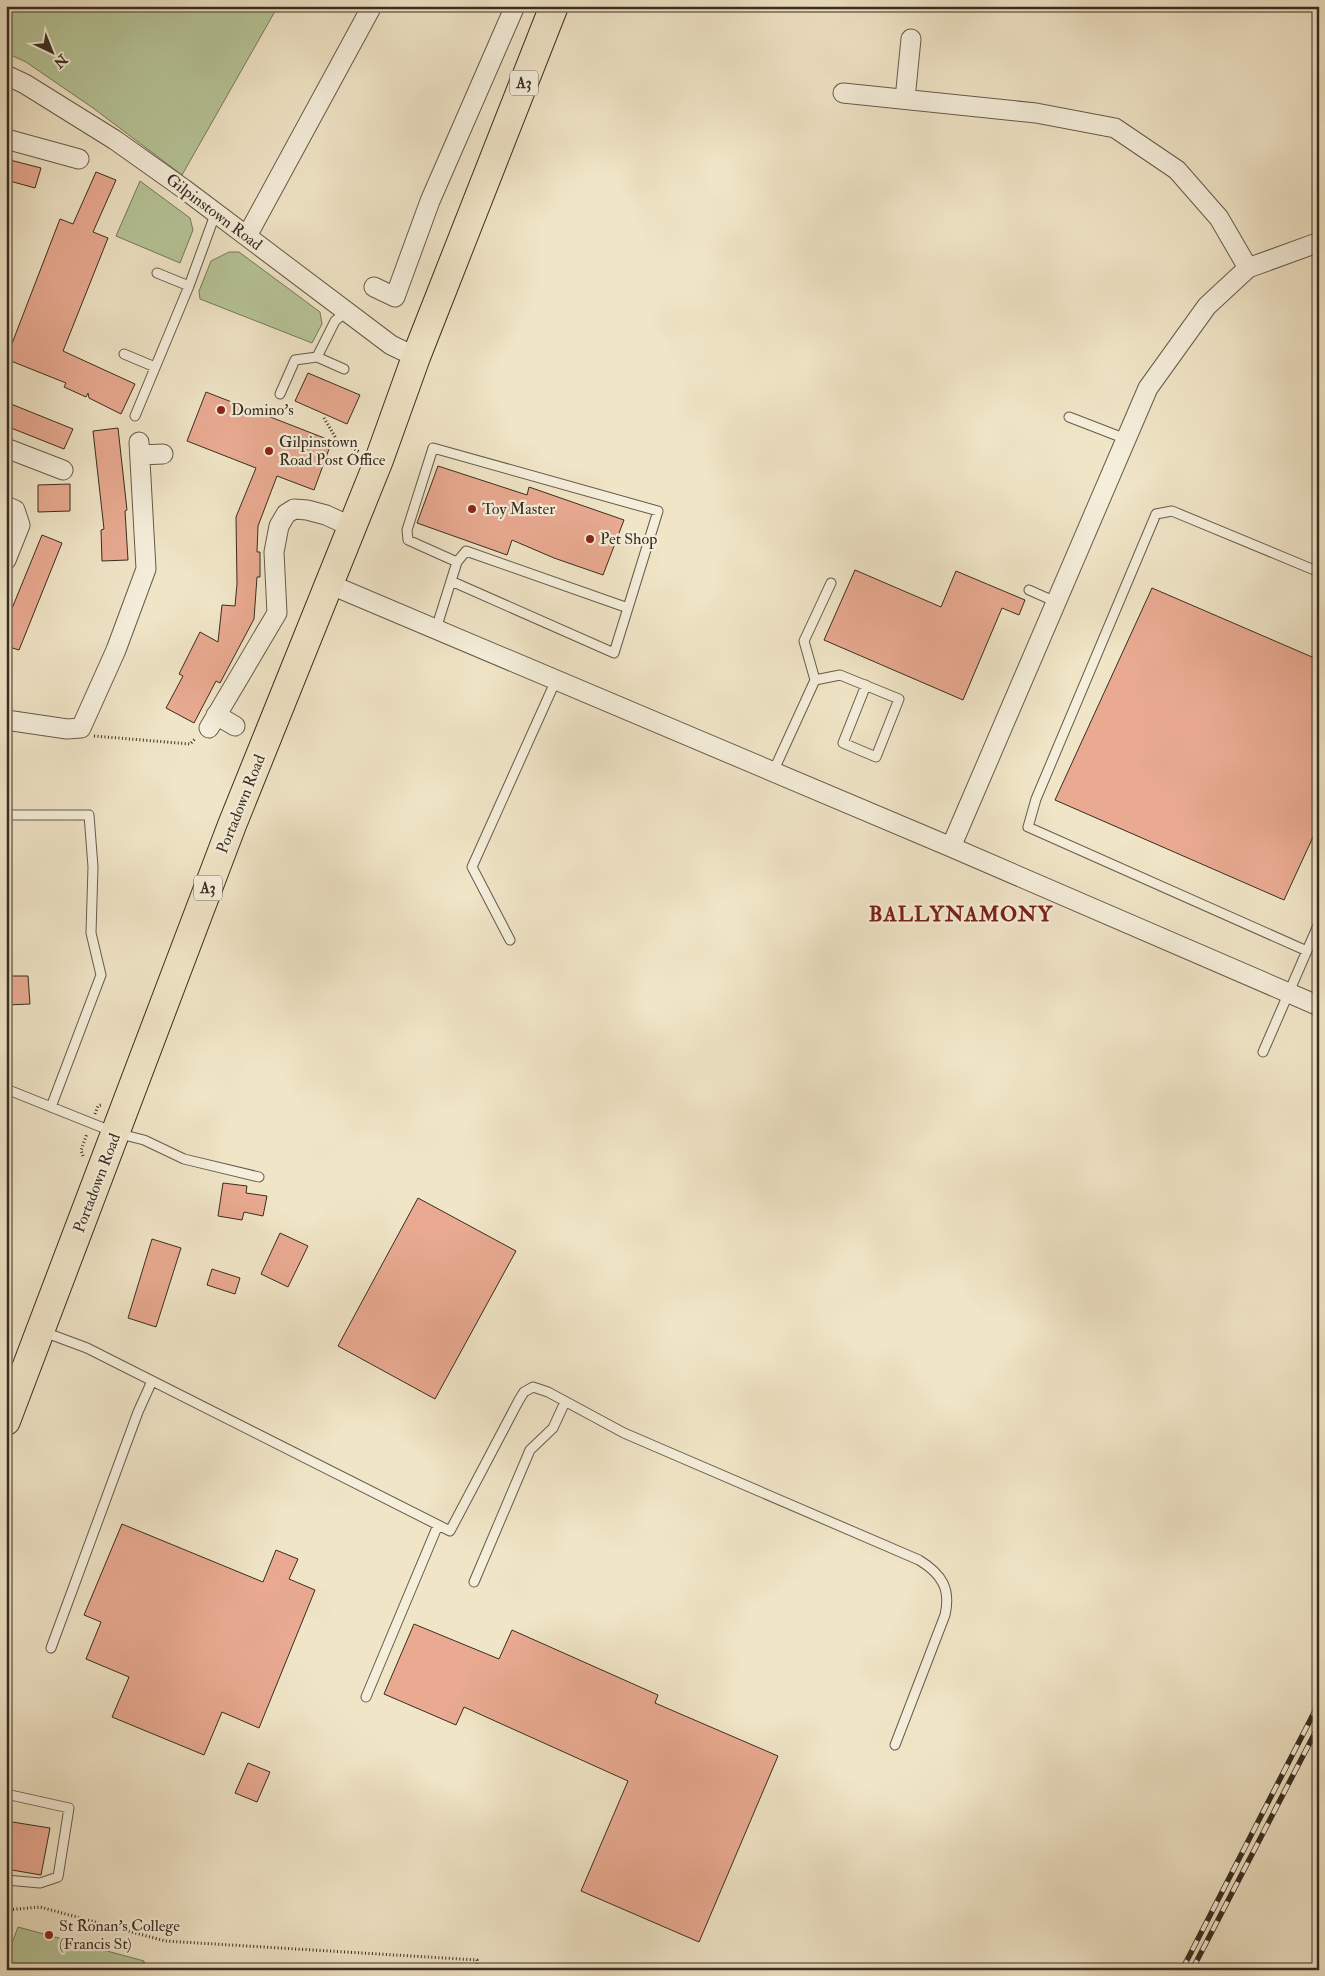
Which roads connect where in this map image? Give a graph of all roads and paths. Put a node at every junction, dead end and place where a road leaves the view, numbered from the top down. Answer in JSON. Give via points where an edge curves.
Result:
{"nodes":[{"id":1,"x":372,"y":6,"type":"edge"},
{"id":2,"x":515,"y":6,"type":"edge"},
{"id":3,"x":554,"y":6,"type":"edge"},
{"id":4,"x":910,"y":39,"type":"dead end"},
{"id":5,"x":6,"y":75,"type":"edge"},
{"id":6,"x":843,"y":93,"type":"dead end"},
{"id":7,"x":905,"y":99,"type":"junction"},
{"id":8,"x":6,"y":139,"type":"edge"},
{"id":9,"x":78,"y":159,"type":"dead end"},
{"id":10,"x":216,"y":212,"type":"junction"},
{"id":11,"x":247,"y":236,"type":"junction"},
{"id":12,"x":1314,"y":244,"type":"dead end"},
{"id":13,"x":1248,"y":268,"type":"junction"},
{"id":14,"x":157,"y":273,"type":"dead end"},
{"id":15,"x":189,"y":286,"type":"junction"},
{"id":16,"x":374,"y":287,"type":"dead end"},
{"id":17,"x":348,"y":311,"type":"junction"},
{"id":18,"x":124,"y":354,"type":"dead end"},
{"id":19,"x":317,"y":357,"type":"junction"},
{"id":20,"x":416,"y":357,"type":"junction"},
{"id":21,"x":155,"y":366,"type":"junction"},
{"id":22,"x":344,"y":369,"type":"dead end"},
{"id":23,"x":280,"y":394,"type":"dead end"},
{"id":24,"x":135,"y":416,"type":"dead end"},
{"id":25,"x":1069,"y":417,"type":"dead end"},
{"id":26,"x":324,"y":418,"type":"dead end"},
{"id":27,"x":1126,"y":439,"type":"junction"},
{"id":28,"x":6,"y":448,"type":"edge"},
{"id":29,"x":163,"y":454,"type":"dead end"},
{"id":30,"x":362,"y":454,"type":"dead end"},
{"id":31,"x":63,"y":470,"type":"dead end"},
{"id":32,"x":6,"y":506,"type":"edge"},
{"id":33,"x":352,"y":527,"type":"junction"},
{"id":34,"x":6,"y":560,"type":"edge"},
{"id":35,"x":457,"y":562,"type":"junction"},
{"id":36,"x":1319,"y":572,"type":"edge"},
{"id":37,"x":451,"y":581,"type":"junction"},
{"id":38,"x":831,"y":583,"type":"dead end"},
{"id":39,"x":329,"y":584,"type":"junction"},
{"id":40,"x":1029,"y":590,"type":"dead end"},
{"id":41,"x":1056,"y":602,"type":"junction"},
{"id":42,"x":628,"y":608,"type":"junction"},
{"id":43,"x":436,"y":629,"type":"junction"},
{"id":44,"x":556,"y":680,"type":"junction"},
{"id":45,"x":815,"y":680,"type":"junction"},
{"id":46,"x":866,"y":685,"type":"junction"},
{"id":47,"x":6,"y":720,"type":"edge"},
{"id":48,"x":213,"y":722,"type":"junction"},
{"id":49,"x":235,"y":726,"type":"dead end"},
{"id":50,"x":81,"y":728,"type":"junction"},
{"id":51,"x":773,"y":772,"type":"junction"},
{"id":52,"x":6,"y":815,"type":"edge"},
{"id":53,"x":951,"y":847,"type":"junction"},
{"id":54,"x":1319,"y":923,"type":"edge"},
{"id":55,"x":510,"y":940,"type":"dead end"},
{"id":56,"x":1307,"y":951,"type":"junction"},
{"id":57,"x":1288,"y":992,"type":"junction"},
{"id":58,"x":1319,"y":1006,"type":"edge"},
{"id":59,"x":1263,"y":1052,"type":"dead end"},
{"id":60,"x":6,"y":1089,"type":"edge"},
{"id":61,"x":51,"y":1107,"type":"junction"},
{"id":62,"x":116,"y":1133,"type":"junction"},
{"id":63,"x":259,"y":1177,"type":"dead end"},
{"id":64,"x":41,"y":1331,"type":"junction"},
{"id":65,"x":152,"y":1381,"type":"junction"},
{"id":66,"x":565,"y":1402,"type":"junction"},
{"id":67,"x":6,"y":1420,"type":"edge"},
{"id":68,"x":438,"y":1525,"type":"junction"},
{"id":69,"x":474,"y":1582,"type":"dead end"},
{"id":70,"x":51,"y":1648,"type":"dead end"},
{"id":71,"x":366,"y":1697,"type":"dead end"},
{"id":72,"x":895,"y":1745,"type":"dead end"},
{"id":73,"x":6,"y":1794,"type":"edge"},
{"id":74,"x":6,"y":1880,"type":"edge"},
{"id":75,"x":6,"y":1910,"type":"edge"},
{"id":76,"x":477,"y":1970,"type":"edge"}],
"edges":[{"from":1,"to":11,"type":"street"},
{"from":2,"to":16,"type":"street","via":[[430,200],[395,297]]},
{"from":3,"to":20,"type":"highway","number":"A3"},
{"from":4,"to":7,"type":"street"},
{"from":5,"to":10,"type":"street","name":"Gilpinstown Road","via":[[115,140]]},
{"from":6,"to":7,"type":"street"},
{"from":7,"to":13,"type":"street","via":[[1036,112],[1115,128],[1177,170],[1219,218]]},
{"from":8,"to":9,"type":"street","via":[[57,161]]},
{"from":10,"to":11,"type":"street","name":"Gilpinstown Road"},
{"from":10,"to":15,"type":"lane"},
{"from":11,"to":17,"type":"street","name":"Gilpinstown Road"},
{"from":12,"to":13,"type":"street"},
{"from":13,"to":27,"type":"street","via":[[1207,306],[1148,388]]},
{"from":14,"to":15,"type":"lane"},
{"from":15,"to":21,"type":"lane"},
{"from":17,"to":19,"type":"lane","via":[[335,321]]},
{"from":17,"to":20,"type":"street","name":"Gilpinstown Road","via":[[391,345]]},
{"from":18,"to":21,"type":"lane"},
{"from":19,"to":22,"type":"lane"},
{"from":19,"to":23,"type":"lane","via":[[295,360]]},
{"from":20,"to":33,"type":"highway","name":"Portadown Road","number":"A3"},
{"from":21,"to":24,"type":"lane"},
{"from":25,"to":27,"type":"lane"},
{"from":26,"to":30,"type":"path","via":[[337,440]]},
{"from":27,"to":41,"type":"street"},
{"from":28,"to":31,"type":"street"},
{"from":29,"to":50,"type":"street","via":[[140,448],[146,569],[116,650]]},
{"from":32,"to":34,"type":"street","via":[[15,510],[20,525]]},
{"from":33,"to":39,"type":"highway","name":"Portadown Road","number":"A3"},
{"from":33,"to":48,"type":"street","via":[[307,510],[294,509],[286,514],[279,526],[274,552],[278,613]]},
{"from":35,"to":37,"type":"lane"},
{"from":35,"to":42,"type":"lane","via":[[466,551]]},
{"from":35,"to":42,"type":"lane","via":[[408,540],[407,530],[433,448],[658,511]]},
{"from":36,"to":56,"type":"lane","via":[[1172,511],[1156,514],[1036,799],[1028,827]]},
{"from":37,"to":42,"type":"lane","via":[[614,653]]},
{"from":37,"to":43,"type":"lane"},
{"from":38,"to":45,"type":"lane","via":[[804,641]]},
{"from":39,"to":43,"type":"street"},
{"from":39,"to":62,"type":"highway","name":"Portadown Road","number":"A3","via":[[232,825]]},
{"from":40,"to":41,"type":"lane"},
{"from":41,"to":53,"type":"street"},
{"from":43,"to":44,"type":"street"},
{"from":44,"to":51,"type":"street"},
{"from":44,"to":55,"type":"lane","via":[[472,867]]},
{"from":45,"to":46,"type":"lane","via":[[840,675]]},
{"from":45,"to":51,"type":"lane"},
{"from":46,"to":46,"type":"lane","via":[[843,743],[876,757],[899,699]]},
{"from":47,"to":50,"type":"street","via":[[67,730]]},
{"from":48,"to":49,"type":"street"},
{"from":48,"to":50,"type":"path","via":[[190,744],[93,736]]},
{"from":51,"to":53,"type":"street"},
{"from":52,"to":61,"type":"lane","via":[[89,815],[93,867],[91,934],[101,975]]},
{"from":53,"to":57,"type":"street"},
{"from":54,"to":56,"type":"lane"},
{"from":56,"to":57,"type":"lane"},
{"from":57,"to":58,"type":"street"},
{"from":57,"to":59,"type":"lane"},
{"from":60,"to":61,"type":"lane"},
{"from":61,"to":62,"type":"lane"},
{"from":62,"to":63,"type":"lane","via":[[144,1140],[184,1159]]},
{"from":62,"to":64,"type":"highway","name":"Portadown Road","number":"A3"},
{"from":64,"to":65,"type":"lane","via":[[87,1348]]},
{"from":64,"to":67,"type":"highway","name":"Portadown Road","number":"A3"},
{"from":65,"to":68,"type":"lane"},
{"from":65,"to":70,"type":"lane"},
{"from":66,"to":68,"type":"lane","via":[[539,1388],[533,1387],[524,1392],[450,1531]]},
{"from":66,"to":69,"type":"lane","via":[[552,1428],[530,1450]]},
{"from":66,"to":72,"type":"lane","via":[[624,1433],[919,1560],[940,1577],[948,1603],[945,1615]]},
{"from":68,"to":71,"type":"lane"},
{"from":73,"to":74,"type":"lane","via":[[69,1808],[58,1877],[40,1883]]},
{"from":75,"to":76,"type":"path","via":[[40,1907],[164,1941],[477,1960]]}]}
